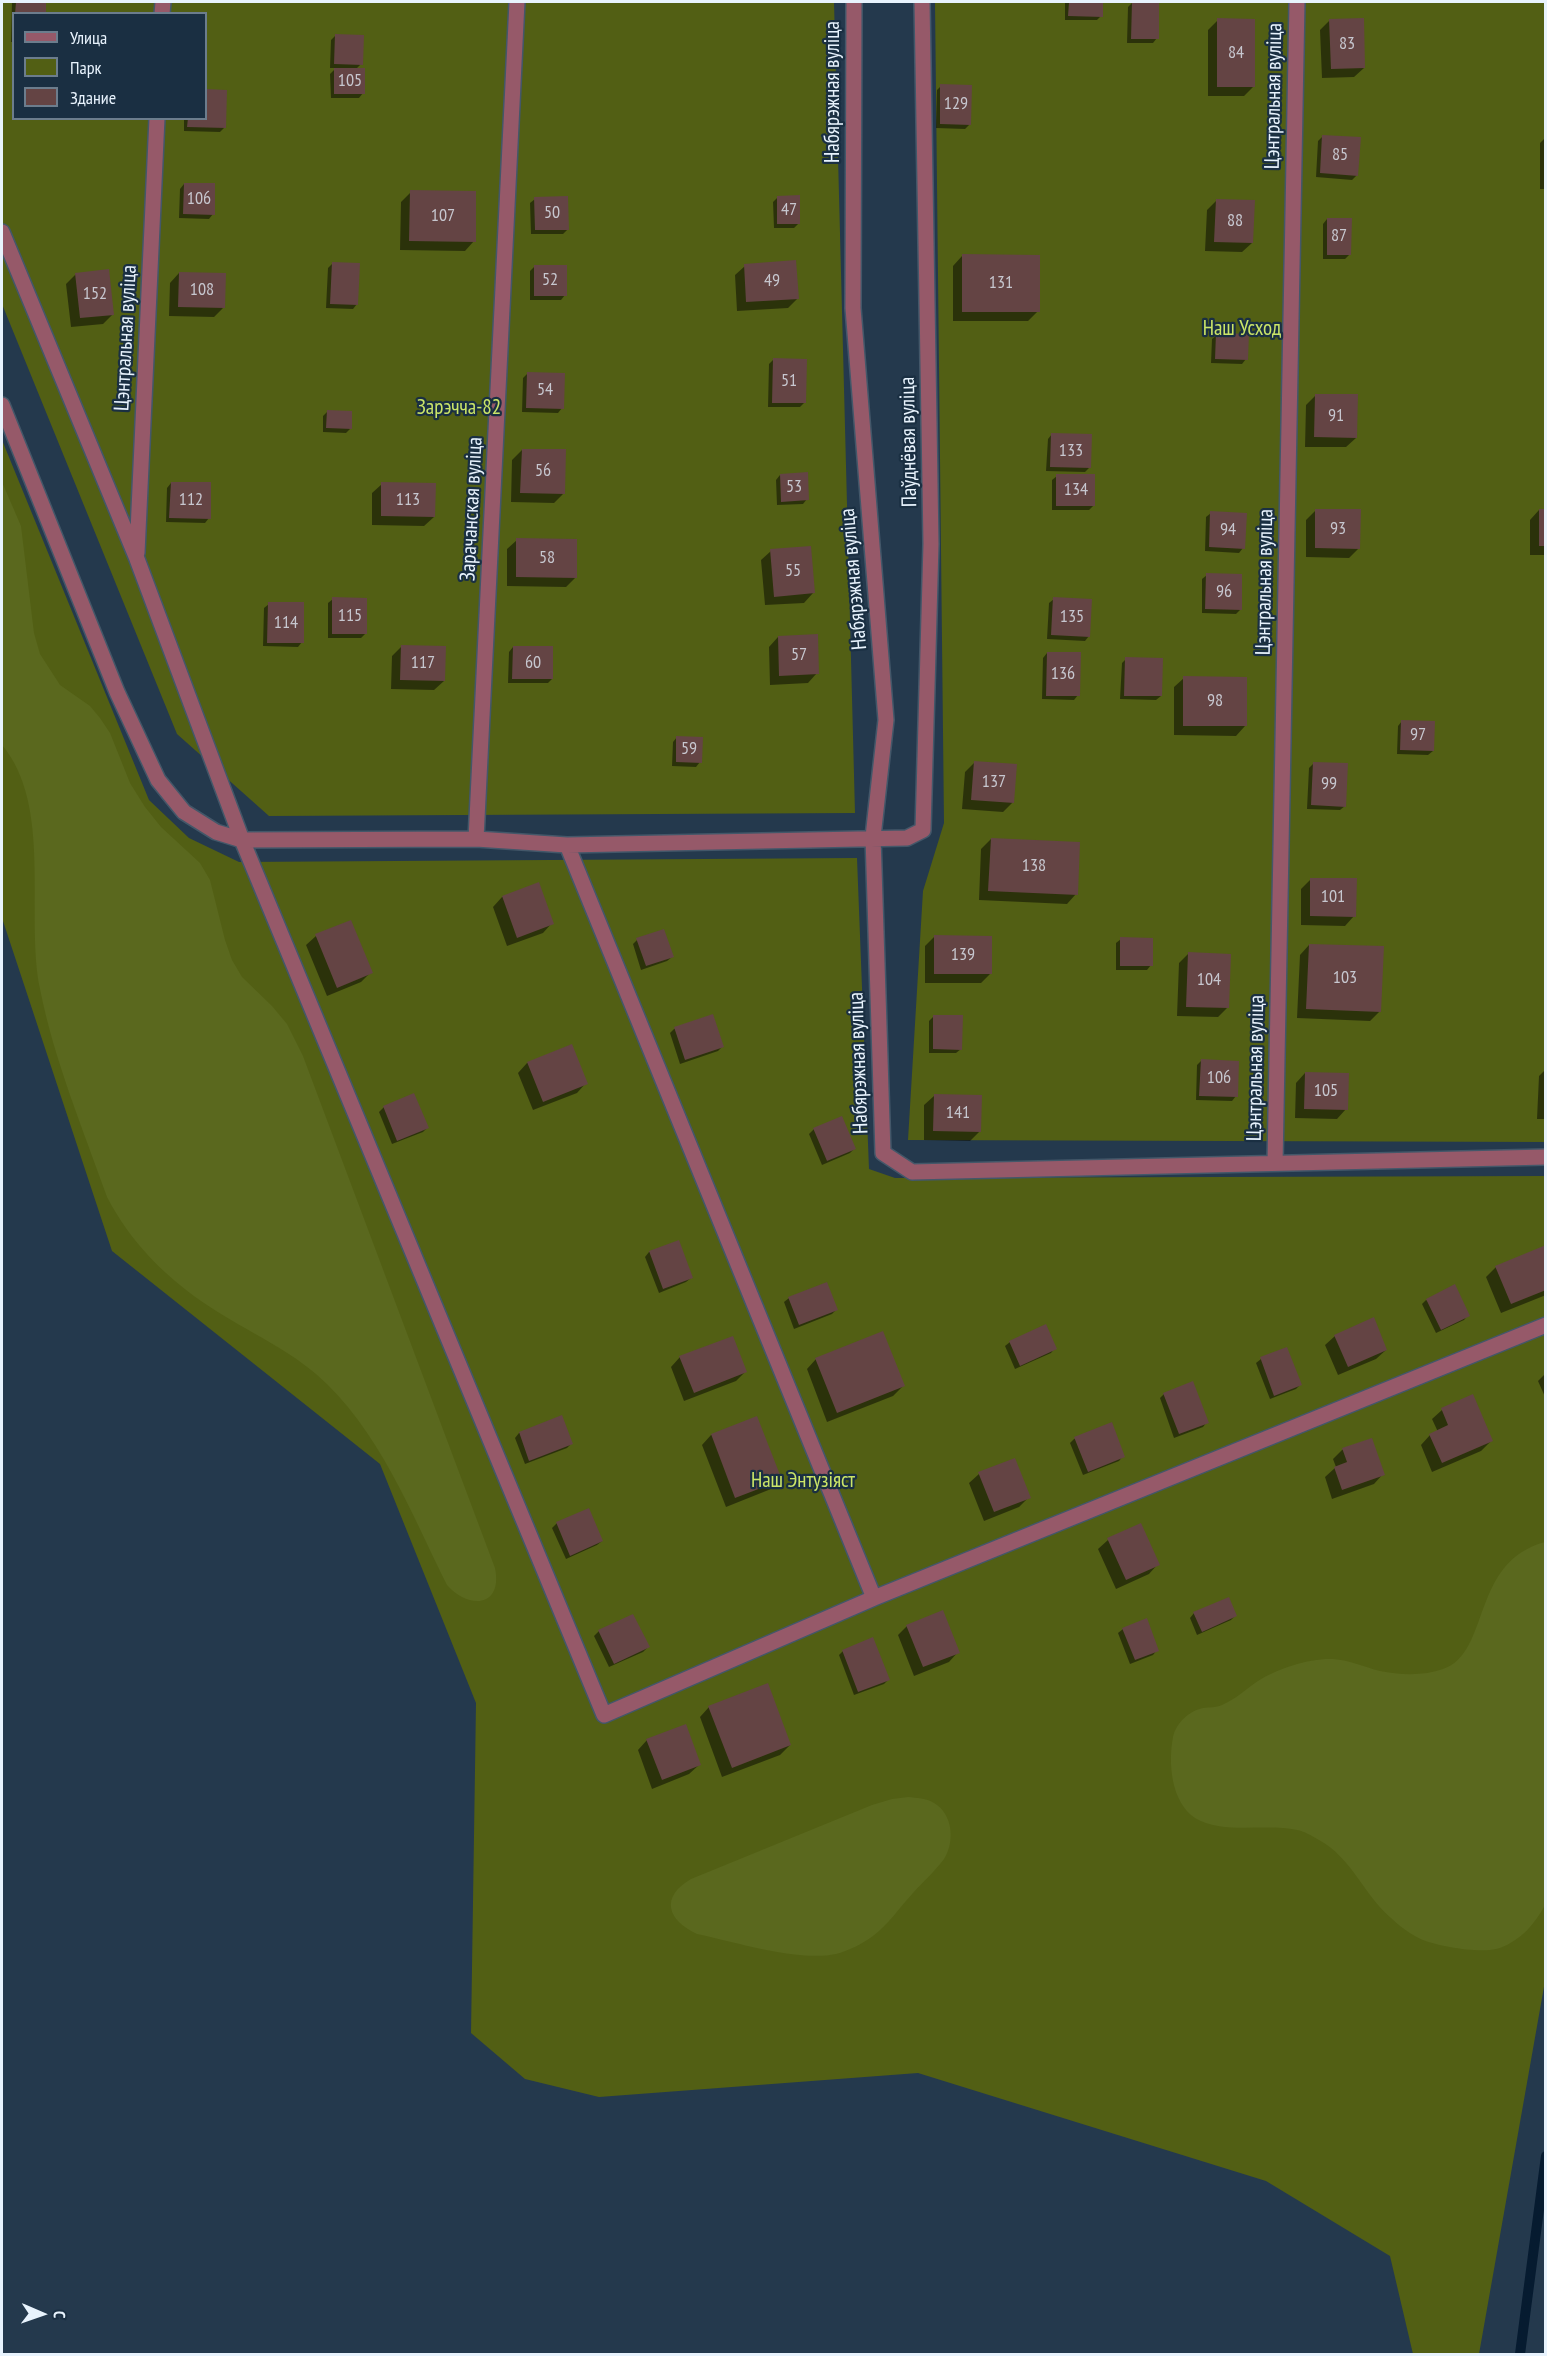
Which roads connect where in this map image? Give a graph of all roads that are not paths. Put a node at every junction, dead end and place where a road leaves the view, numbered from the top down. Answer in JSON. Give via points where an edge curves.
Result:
{"nodes":[{"id":1,"x":517,"y":2,"type":"edge"},
{"id":2,"x":854,"y":2,"type":"edge"},
{"id":3,"x":922,"y":2,"type":"edge"},
{"id":4,"x":1297,"y":2,"type":"edge"},
{"id":5,"x":157,"y":120,"type":"edge"},
{"id":6,"x":2,"y":232,"type":"edge"},
{"id":7,"x":2,"y":405,"type":"edge"},
{"id":8,"x":137,"y":559,"type":"junction"},
{"id":9,"x":873,"y":837,"type":"junction"},
{"id":10,"x":477,"y":839,"type":"junction"},
{"id":11,"x":242,"y":840,"type":"junction"},
{"id":12,"x":567,"y":845,"type":"junction"},
{"id":13,"x":1545,"y":1157,"type":"edge"},
{"id":14,"x":1275,"y":1162,"type":"junction"},
{"id":15,"x":1545,"y":1325,"type":"edge"},
{"id":16,"x":874,"y":1598,"type":"junction"}],
"edges":[{"from":1,"to":10,"type":"street","name":"Зарачанская вуліца"},
{"from":2,"to":9,"type":"street","name":"Набярэжная вуліца","via":[[853,308],[886,720]]},
{"from":3,"to":9,"type":"street","name":"Паўднёвая вуліца","via":[[931,544],[923,830],[907,838]]},
{"from":4,"to":14,"type":"street","name":"Цэнтральная вуліца"},
{"from":5,"to":8,"type":"street","name":"Цэнтральная вуліца"},
{"from":6,"to":8,"type":"street"},
{"from":7,"to":11,"type":"street","via":[[117,692],[158,780],[184,812],[216,832]]},
{"from":8,"to":11,"type":"street"},
{"from":9,"to":12,"type":"street"},
{"from":9,"to":14,"type":"street","name":"Набярэжная вуліца","via":[[884,1153],[912,1172]]},
{"from":10,"to":11,"type":"street"},
{"from":10,"to":12,"type":"street"},
{"from":11,"to":16,"type":"street","via":[[604,1714]]},
{"from":12,"to":16,"type":"street"},
{"from":13,"to":14,"type":"street"},
{"from":15,"to":16,"type":"street"}]}
